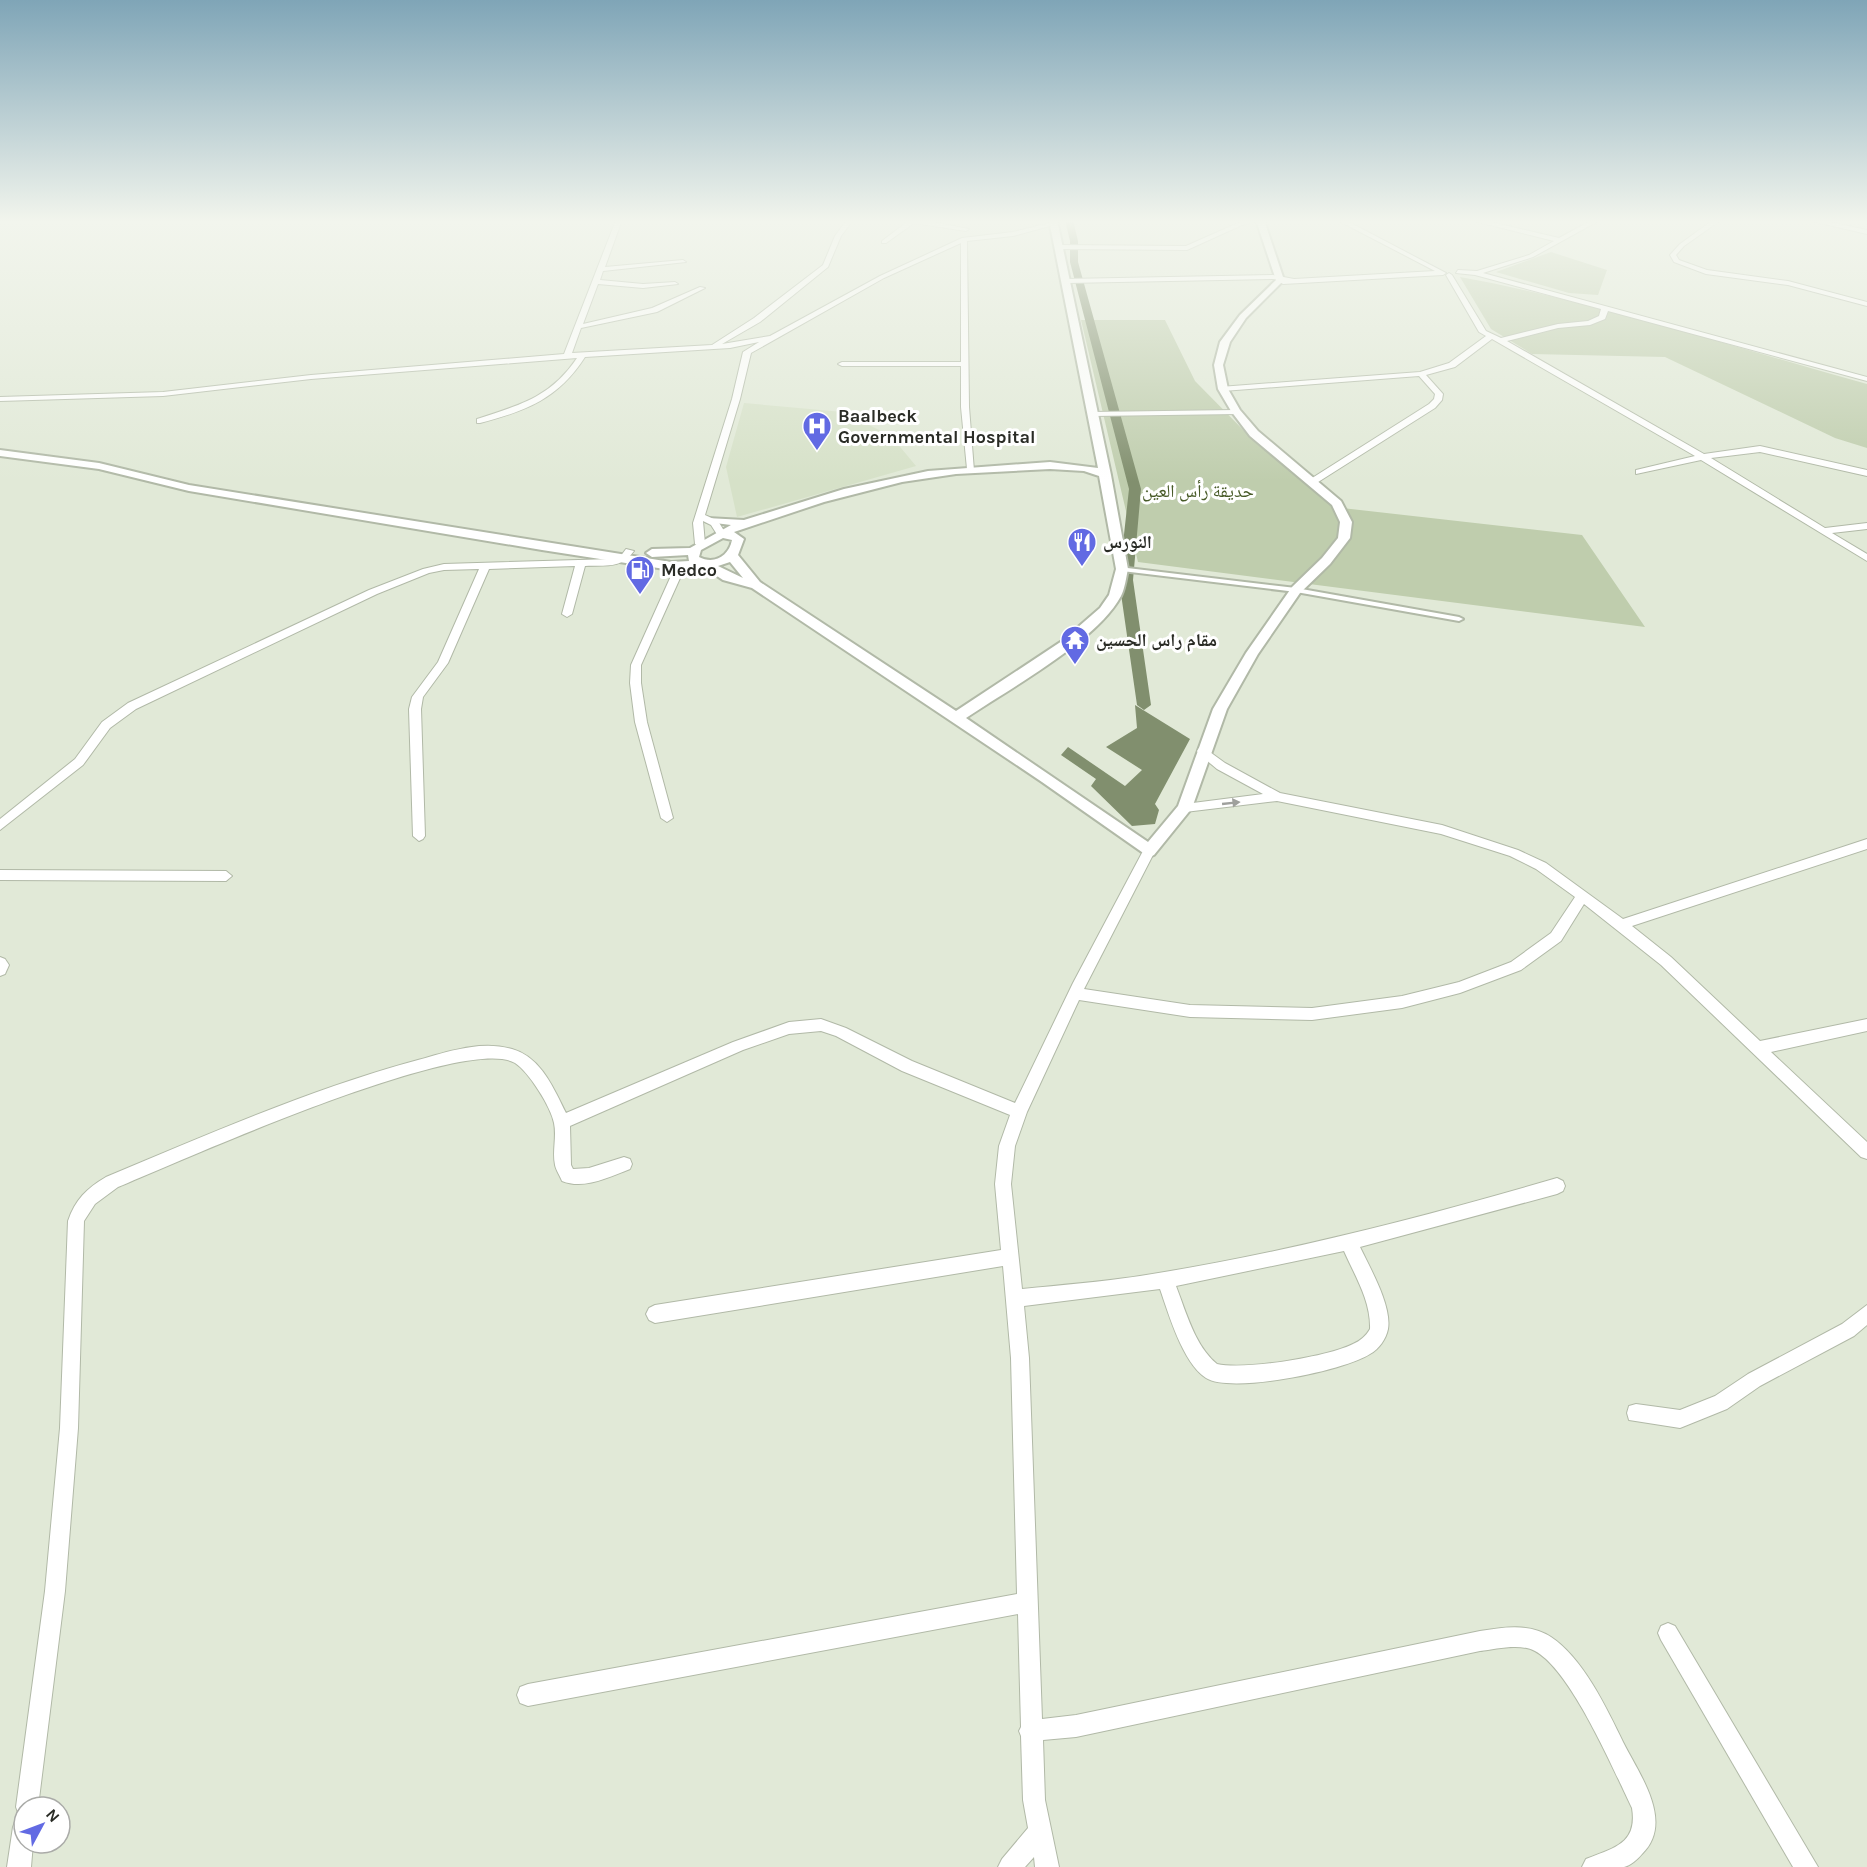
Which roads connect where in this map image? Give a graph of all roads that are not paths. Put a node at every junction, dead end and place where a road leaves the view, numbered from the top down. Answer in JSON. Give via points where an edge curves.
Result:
{"nodes":[{"id":1,"x":586,"y":307,"type":"edge"},
{"id":2,"x":660,"y":307,"type":"edge"},
{"id":3,"x":773,"y":307,"type":"edge"},
{"id":4,"x":831,"y":307,"type":"edge"},
{"id":5,"x":965,"y":307,"type":"edge"},
{"id":6,"x":1078,"y":307,"type":"edge"},
{"id":7,"x":1251,"y":307,"type":"edge"},
{"id":8,"x":1468,"y":307,"type":"edge"},
{"id":9,"x":1602,"y":307,"type":"edge"},
{"id":10,"x":1605,"y":308,"type":"junction"},
{"id":11,"x":578,"y":327,"type":"junction"},
{"id":12,"x":1490,"y":337,"type":"junction"},
{"id":13,"x":769,"y":338,"type":"junction"},
{"id":14,"x":1499,"y":341,"type":"junction"},
{"id":15,"x":730,"y":346,"type":"junction"},
{"id":16,"x":712,"y":348,"type":"junction"},
{"id":17,"x":747,"y":352,"type":"junction"},
{"id":18,"x":582,"y":356,"type":"junction"},
{"id":19,"x":567,"y":357,"type":"junction"},
{"id":20,"x":964,"y":363,"type":"junction"},
{"id":21,"x":842,"y":364,"type":"dead end"},
{"id":22,"x":1421,"y":374,"type":"junction"},
{"id":23,"x":1867,"y":379,"type":"edge"},
{"id":24,"x":1223,"y":389,"type":"junction"},
{"id":25,"x":0,"y":399,"type":"edge"},
{"id":26,"x":1235,"y":412,"type":"junction"},
{"id":27,"x":1098,"y":414,"type":"junction"},
{"id":28,"x":480,"y":421,"type":"dead end"},
{"id":29,"x":0,"y":446,"type":"edge"},
{"id":30,"x":1100,"y":451,"type":"junction"},
{"id":31,"x":0,"y":453,"type":"edge"},
{"id":32,"x":1703,"y":458,"type":"junction"},
{"id":33,"x":1065,"y":465,"type":"junction"},
{"id":34,"x":971,"y":469,"type":"junction"},
{"id":35,"x":1639,"y":472,"type":"dead end"},
{"id":36,"x":1867,"y":473,"type":"edge"},
{"id":37,"x":1106,"y":475,"type":"junction"},
{"id":38,"x":1312,"y":482,"type":"junction"},
{"id":39,"x":769,"y":516,"type":"junction"},
{"id":40,"x":705,"y":518,"type":"junction"},
{"id":41,"x":749,"y":522,"type":"junction"},
{"id":42,"x":1867,"y":526,"type":"edge"},
{"id":43,"x":471,"y":530,"type":"junction"},
{"id":44,"x":1822,"y":531,"type":"junction"},
{"id":45,"x":722,"y":534,"type":"junction"},
{"id":46,"x":739,"y":543,"type":"junction"},
{"id":47,"x":696,"y":548,"type":"junction"},
{"id":48,"x":626,"y":555,"type":"junction"},
{"id":49,"x":732,"y":555,"type":"junction"},
{"id":50,"x":1867,"y":558,"type":"edge"},
{"id":51,"x":580,"y":562,"type":"junction"},
{"id":52,"x":703,"y":563,"type":"junction"},
{"id":53,"x":486,"y":565,"type":"junction"},
{"id":54,"x":681,"y":567,"type":"junction"},
{"id":55,"x":1122,"y":569,"type":"junction"},
{"id":56,"x":756,"y":585,"type":"junction"},
{"id":57,"x":1296,"y":590,"type":"junction"},
{"id":58,"x":567,"y":614,"type":"dead end"},
{"id":59,"x":1460,"y":619,"type":"dead end"},
{"id":60,"x":957,"y":717,"type":"junction"},
{"id":61,"x":1203,"y":751,"type":"junction"},
{"id":62,"x":1276,"y":797,"type":"junction"},
{"id":63,"x":1185,"y":808,"type":"junction"},
{"id":64,"x":667,"y":818,"type":"dead end"},
{"id":65,"x":0,"y":826,"type":"edge"},
{"id":66,"x":419,"y":836,"type":"dead end"},
{"id":67,"x":1867,"y":844,"type":"edge"},
{"id":68,"x":1149,"y":851,"type":"junction"},
{"id":69,"x":0,"y":875,"type":"edge"},
{"id":70,"x":226,"y":876,"type":"dead end"},
{"id":71,"x":1582,"y":896,"type":"junction"},
{"id":72,"x":1621,"y":925,"type":"junction"},
{"id":73,"x":0,"y":963,"type":"edge"},
{"id":74,"x":0,"y":970,"type":"edge"},
{"id":75,"x":1075,"y":994,"type":"junction"},
{"id":76,"x":1867,"y":1024,"type":"edge"},
{"id":77,"x":1759,"y":1048,"type":"junction"},
{"id":78,"x":1019,"y":1112,"type":"junction"},
{"id":79,"x":562,"y":1122,"type":"junction"},
{"id":80,"x":1867,"y":1152,"type":"edge"},
{"id":81,"x":624,"y":1164,"type":"dead end"},
{"id":82,"x":1557,"y":1186,"type":"dead end"},
{"id":83,"x":1349,"y":1242,"type":"junction"},
{"id":84,"x":1008,"y":1257,"type":"junction"},
{"id":85,"x":1165,"y":1280,"type":"junction"},
{"id":86,"x":1014,"y":1298,"type":"junction"},
{"id":87,"x":655,"y":1314,"type":"dead end"},
{"id":88,"x":1867,"y":1314,"type":"edge"},
{"id":89,"x":1636,"y":1413,"type":"dead end"},
{"id":90,"x":1028,"y":1602,"type":"junction"},
{"id":91,"x":1668,"y":1633,"type":"dead end"},
{"id":92,"x":528,"y":1695,"type":"dead end"},
{"id":93,"x":1030,"y":1731,"type":"junction"},
{"id":94,"x":29,"y":1795,"type":"edge"},
{"id":95,"x":1040,"y":1832,"type":"junction"},
{"id":96,"x":1010,"y":1867,"type":"edge"},
{"id":97,"x":1047,"y":1867,"type":"edge"},
{"id":98,"x":1594,"y":1867,"type":"edge"},
{"id":99,"x":1806,"y":1867,"type":"edge"}],
"edges":[{"from":1,"to":11,"type":"street"},
{"from":2,"to":11,"type":"street","via":[[608,323]]},
{"from":3,"to":16,"type":"street"},
{"from":4,"to":13,"type":"street"},
{"from":5,"to":20,"type":"street"},
{"from":6,"to":27,"type":"street"},
{"from":7,"to":24,"type":"street","via":[[1224,343],[1219,358]]},
{"from":8,"to":12,"type":"street"},
{"from":9,"to":10,"type":"street"},
{"from":10,"to":14,"type":"street","via":[[1602,316],[1590,323],[1558,326]]},
{"from":10,"to":23,"type":"street"},
{"from":11,"to":19,"type":"street"},
{"from":12,"to":14,"type":"street"},
{"from":12,"to":22,"type":"street","via":[[1452,364]]},
{"from":13,"to":15,"type":"street"},
{"from":13,"to":17,"type":"street"},
{"from":14,"to":32,"type":"street"},
{"from":15,"to":16,"type":"street"},
{"from":15,"to":17,"type":"street"},
{"from":16,"to":18,"type":"street"},
{"from":17,"to":40,"type":"street"},
{"from":18,"to":19,"type":"street"},
{"from":18,"to":28,"type":"street","via":[[552,393]]},
{"from":19,"to":25,"type":"street","via":[[416,367],[163,394]]},
{"from":20,"to":21,"type":"street"},
{"from":20,"to":34,"type":"street"},
{"from":22,"to":24,"type":"street"},
{"from":22,"to":38,"type":"street","via":[[1439,394],[1432,406]]},
{"from":24,"to":26,"type":"street"},
{"from":26,"to":27,"type":"street"},
{"from":26,"to":38,"type":"street","via":[[1257,437]]},
{"from":27,"to":30,"type":"street"},
{"from":29,"to":43,"type":"street","via":[[142,465],[202,482]]},
{"from":30,"to":33,"type":"street","via":[[1086,460]]},
{"from":30,"to":37,"type":"street"},
{"from":31,"to":43,"type":"street","via":[[99,466],[189,488]]},
{"from":32,"to":35,"type":"street"},
{"from":32,"to":36,"type":"street","via":[[1769,450]]},
{"from":32,"to":44,"type":"street"},
{"from":33,"to":34,"type":"street"},
{"from":33,"to":37,"type":"street"},
{"from":34,"to":39,"type":"street","via":[[868,484]]},
{"from":37,"to":55,"type":"street"},
{"from":38,"to":57,"type":"street","via":[[1338,503],[1346,531],[1339,546]]},
{"from":39,"to":41,"type":"street"},
{"from":39,"to":46,"type":"street"},
{"from":40,"to":41,"type":"street"},
{"from":40,"to":45,"type":"street","via":[[719,526]]},
{"from":40,"to":47,"type":"street","via":[[697,530]]},
{"from":41,"to":45,"type":"street"},
{"from":42,"to":44,"type":"street"},
{"from":43,"to":48,"type":"street"},
{"from":44,"to":50,"type":"street"},
{"from":45,"to":46,"type":"street","via":[[735,537]]},
{"from":45,"to":47,"type":"street"},
{"from":46,"to":49,"type":"street"},
{"from":47,"to":48,"type":"street","via":[[663,555]]},
{"from":47,"to":52,"type":"street","via":[[693,558]]},
{"from":48,"to":51,"type":"street","via":[[616,562]]},
{"from":48,"to":54,"type":"street"},
{"from":49,"to":52,"type":"street","via":[[718,563]]},
{"from":49,"to":56,"type":"street"},
{"from":51,"to":53,"type":"street"},
{"from":51,"to":58,"type":"street"},
{"from":52,"to":54,"type":"street"},
{"from":52,"to":56,"type":"street","via":[[727,577]]},
{"from":53,"to":65,"type":"street","via":[[444,567],[406,578],[132,706],[106,725],[80,762]]},
{"from":53,"to":66,"type":"street","via":[[443,663],[418,697],[415,709]]},
{"from":54,"to":64,"type":"street","via":[[636,665],[641,716]]},
{"from":55,"to":57,"type":"street"},
{"from":55,"to":60,"type":"street","via":[[1116,594],[1104,611]]},
{"from":56,"to":60,"type":"street"},
{"from":57,"to":59,"type":"street"},
{"from":57,"to":61,"type":"street","via":[[1235,681]]},
{"from":60,"to":68,"type":"street"},
{"from":61,"to":62,"type":"street","via":[[1221,766]]},
{"from":61,"to":63,"type":"street"},
{"from":63,"to":62,"type":"street","one_way":true},
{"from":62,"to":71,"type":"street","via":[[1485,842],[1541,866]]},
{"from":63,"to":68,"type":"street"},
{"from":67,"to":72,"type":"street"},
{"from":68,"to":75,"type":"street"},
{"from":69,"to":70,"type":"street"},
{"from":71,"to":72,"type":"street"},
{"from":71,"to":75,"type":"street","via":[[1556,937],[1516,966],[1460,987],[1402,1002],[1312,1014],[1224,1012]]},
{"from":72,"to":77,"type":"street","via":[[1666,961]]},
{"from":73,"to":74,"type":"street"},
{"from":75,"to":78,"type":"street"},
{"from":76,"to":77,"type":"street"},
{"from":77,"to":80,"type":"street"},
{"from":78,"to":79,"type":"street","via":[[821,1025],[789,1028],[738,1046]]},
{"from":78,"to":84,"type":"street","via":[[1007,1146],[1003,1185]]},
{"from":79,"to":81,"type":"street","via":[[563,1165],[568,1176],[573,1178]]},
{"from":79,"to":94,"type":"street","via":[[548,1092],[525,1061],[512,1054],[471,1053],[402,1070],[284,1110],[112,1182],[84,1204],[76,1221],[69,1428],[55,1591]]},
{"from":82,"to":83,"type":"street","via":[[1444,1220]]},
{"from":83,"to":85,"type":"street"},
{"from":83,"to":85,"type":"street","via":[[1374,1302],[1379,1327],[1375,1339],[1349,1356],[1278,1371],[1221,1375],[1204,1365]]},
{"from":84,"to":86,"type":"street"},
{"from":84,"to":87,"type":"street"},
{"from":85,"to":86,"type":"street"},
{"from":86,"to":90,"type":"street","via":[[1020,1358]]},
{"from":88,"to":89,"type":"street","via":[[1848,1330],[1754,1380],[1721,1403],[1680,1419]]},
{"from":90,"to":92,"type":"street"},
{"from":90,"to":93,"type":"street"},
{"from":91,"to":99,"type":"street"},
{"from":93,"to":95,"type":"street"},
{"from":93,"to":98,"type":"street","via":[[1076,1726],[1480,1641],[1531,1639],[1559,1658],[1580,1688],[1643,1807],[1645,1827],[1640,1840],[1608,1864]]},
{"from":95,"to":96,"type":"street"},
{"from":95,"to":97,"type":"street"}]}
